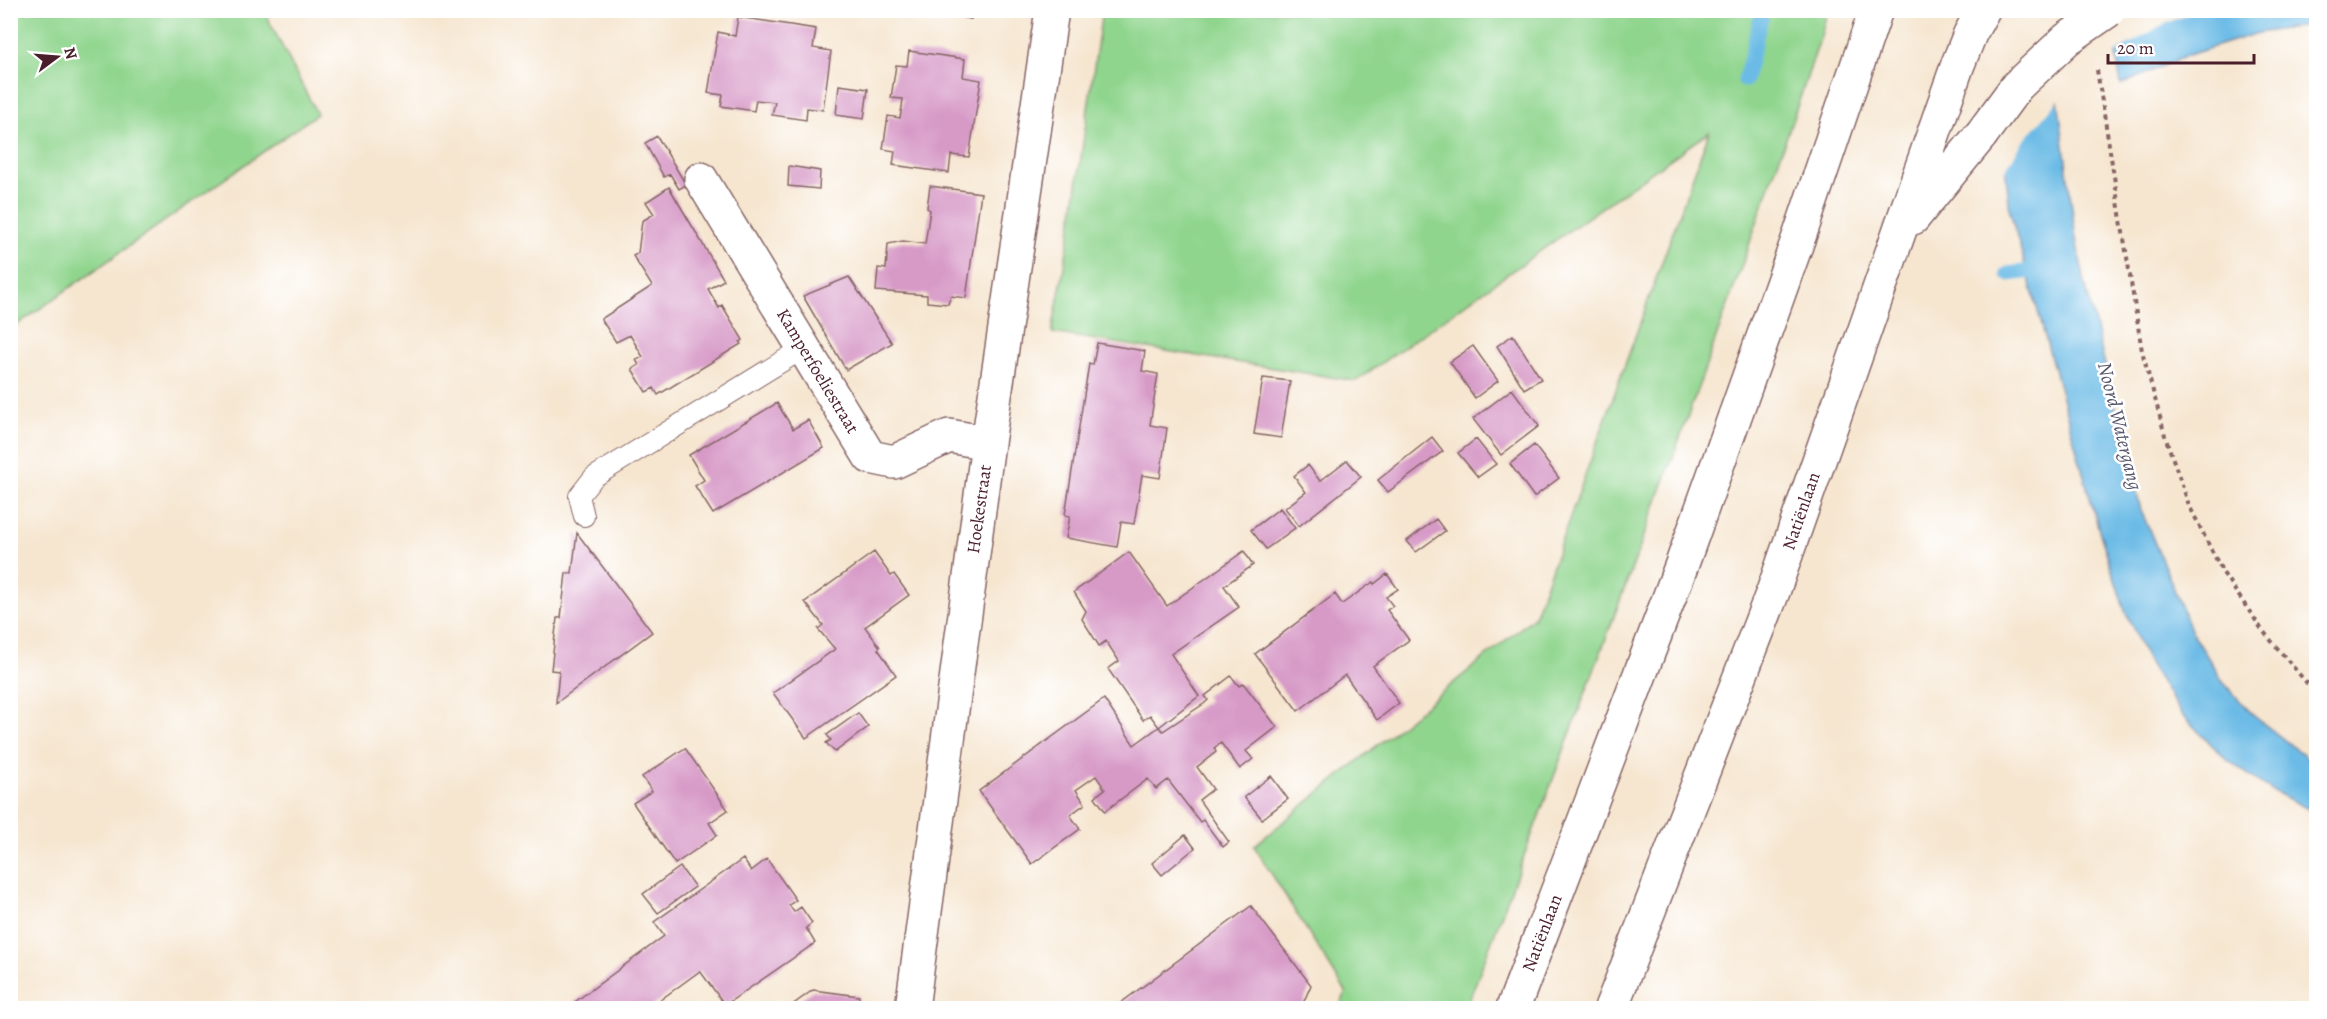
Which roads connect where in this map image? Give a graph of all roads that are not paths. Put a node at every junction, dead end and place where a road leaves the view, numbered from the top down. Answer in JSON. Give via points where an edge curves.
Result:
{"nodes":[{"id":1,"x":1052,"y":10,"type":"edge"},
{"id":2,"x":1876,"y":10,"type":"edge"},
{"id":3,"x":2109,"y":10,"type":"edge"},
{"id":4,"x":1976,"y":22,"type":"edge"},
{"id":5,"x":701,"y":179,"type":"dead end"},
{"id":6,"x":1899,"y":235,"type":"junction"},
{"id":7,"x":804,"y":348,"type":"junction"},
{"id":8,"x":988,"y":443,"type":"junction"},
{"id":9,"x":584,"y":516,"type":"dead end"},
{"id":10,"x":912,"y":1008,"type":"edge"},
{"id":11,"x":1513,"y":1008,"type":"edge"},
{"id":12,"x":1611,"y":1008,"type":"edge"}],
"edges":[{"from":1,"to":8,"type":"main road","name":"Hoekestraat"},
{"from":2,"to":11,"type":"main road","name":"Natiënlaan","via":[[1686,553]]},
{"from":3,"to":6,"type":"main road","bridge":true,"via":[[2067,39],[2018,86]]},
{"from":4,"to":6,"type":"main road","name":"Natiënlaan"},
{"from":5,"to":7,"type":"main road","name":"Kamperfoeliestraat"},
{"from":6,"to":12,"type":"main road","name":"Natiënlaan","via":[[1774,589]]},
{"from":7,"to":8,"type":"main road","name":"Kamperfoeliestraat","via":[[870,457],[894,462],[949,436]]},
{"from":7,"to":9,"type":"lane","via":[[594,477],[579,496]]},
{"from":8,"to":10,"type":"main road","name":"Hoekestraat"}]}
